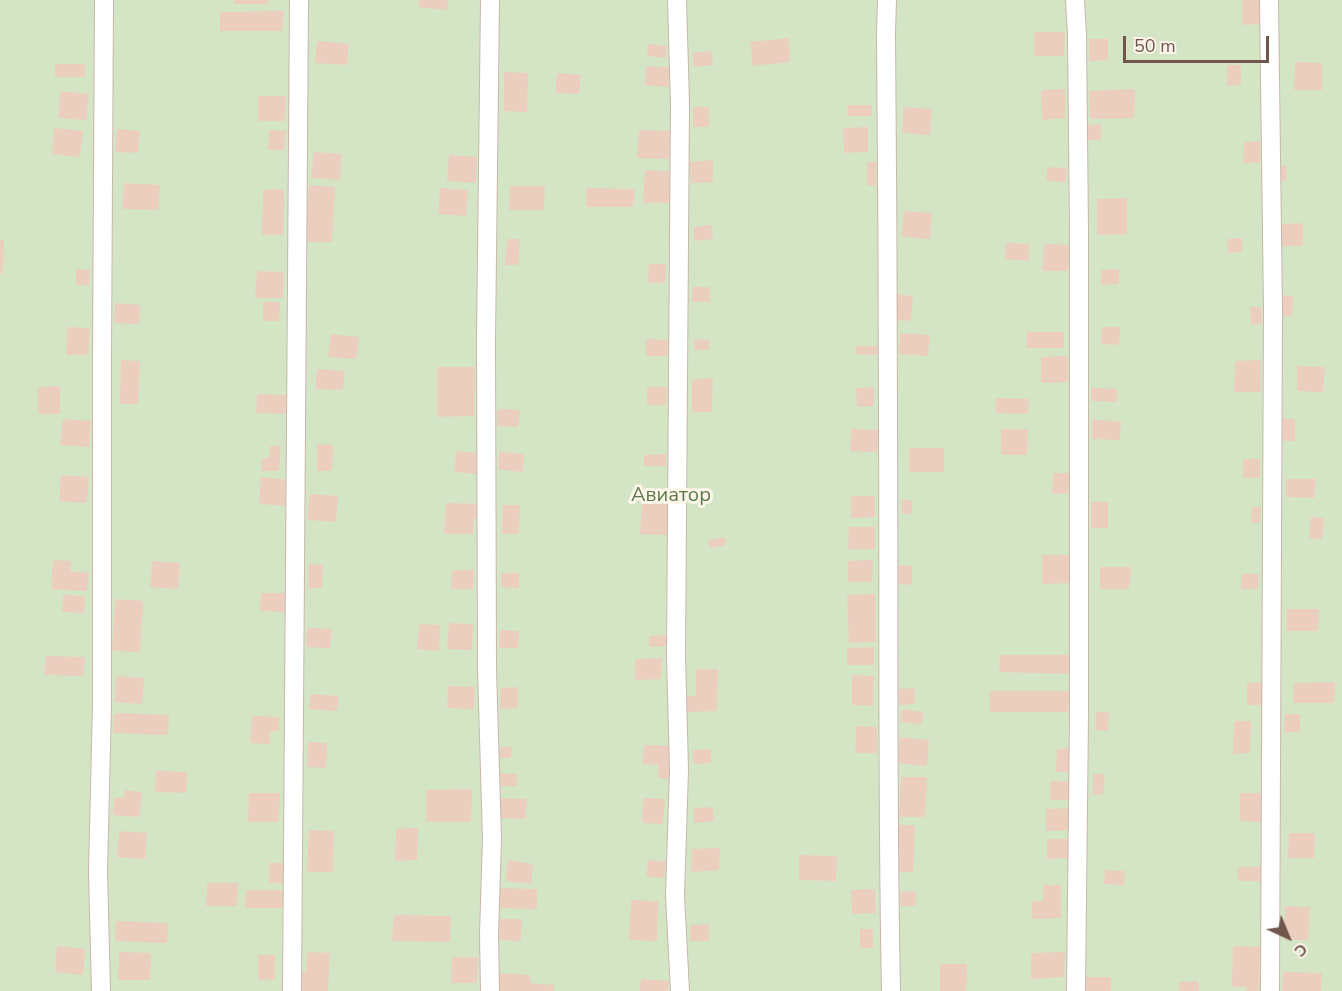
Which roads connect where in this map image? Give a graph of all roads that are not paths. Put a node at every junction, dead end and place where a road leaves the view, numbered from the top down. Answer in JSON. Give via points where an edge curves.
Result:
{"nodes":[{"id":1,"x":104,"y":0,"type":"edge"},
{"id":2,"x":299,"y":0,"type":"edge"},
{"id":3,"x":490,"y":0,"type":"edge"},
{"id":4,"x":677,"y":0,"type":"edge"},
{"id":5,"x":887,"y":0,"type":"edge"},
{"id":6,"x":1075,"y":0,"type":"edge"},
{"id":7,"x":1269,"y":0,"type":"edge"},
{"id":8,"x":101,"y":991,"type":"edge"},
{"id":9,"x":292,"y":991,"type":"edge"},
{"id":10,"x":490,"y":991,"type":"edge"},
{"id":11,"x":680,"y":991,"type":"edge"},
{"id":12,"x":891,"y":991,"type":"edge"},
{"id":13,"x":1076,"y":991,"type":"edge"},
{"id":14,"x":1270,"y":991,"type":"edge"}],
"edges":[{"from":1,"to":8,"type":"street","via":[[98,872]]},
{"from":2,"to":9,"type":"street"},
{"from":3,"to":10,"type":"street","via":[[486,339]]},
{"from":4,"to":11,"type":"street","via":[[680,104],[676,656],[680,770],[675,896]]},
{"from":5,"to":12,"type":"street"},
{"from":6,"to":13,"type":"street","via":[[1079,231]]},
{"from":7,"to":14,"type":"street","via":[[1273,310]]}]}
